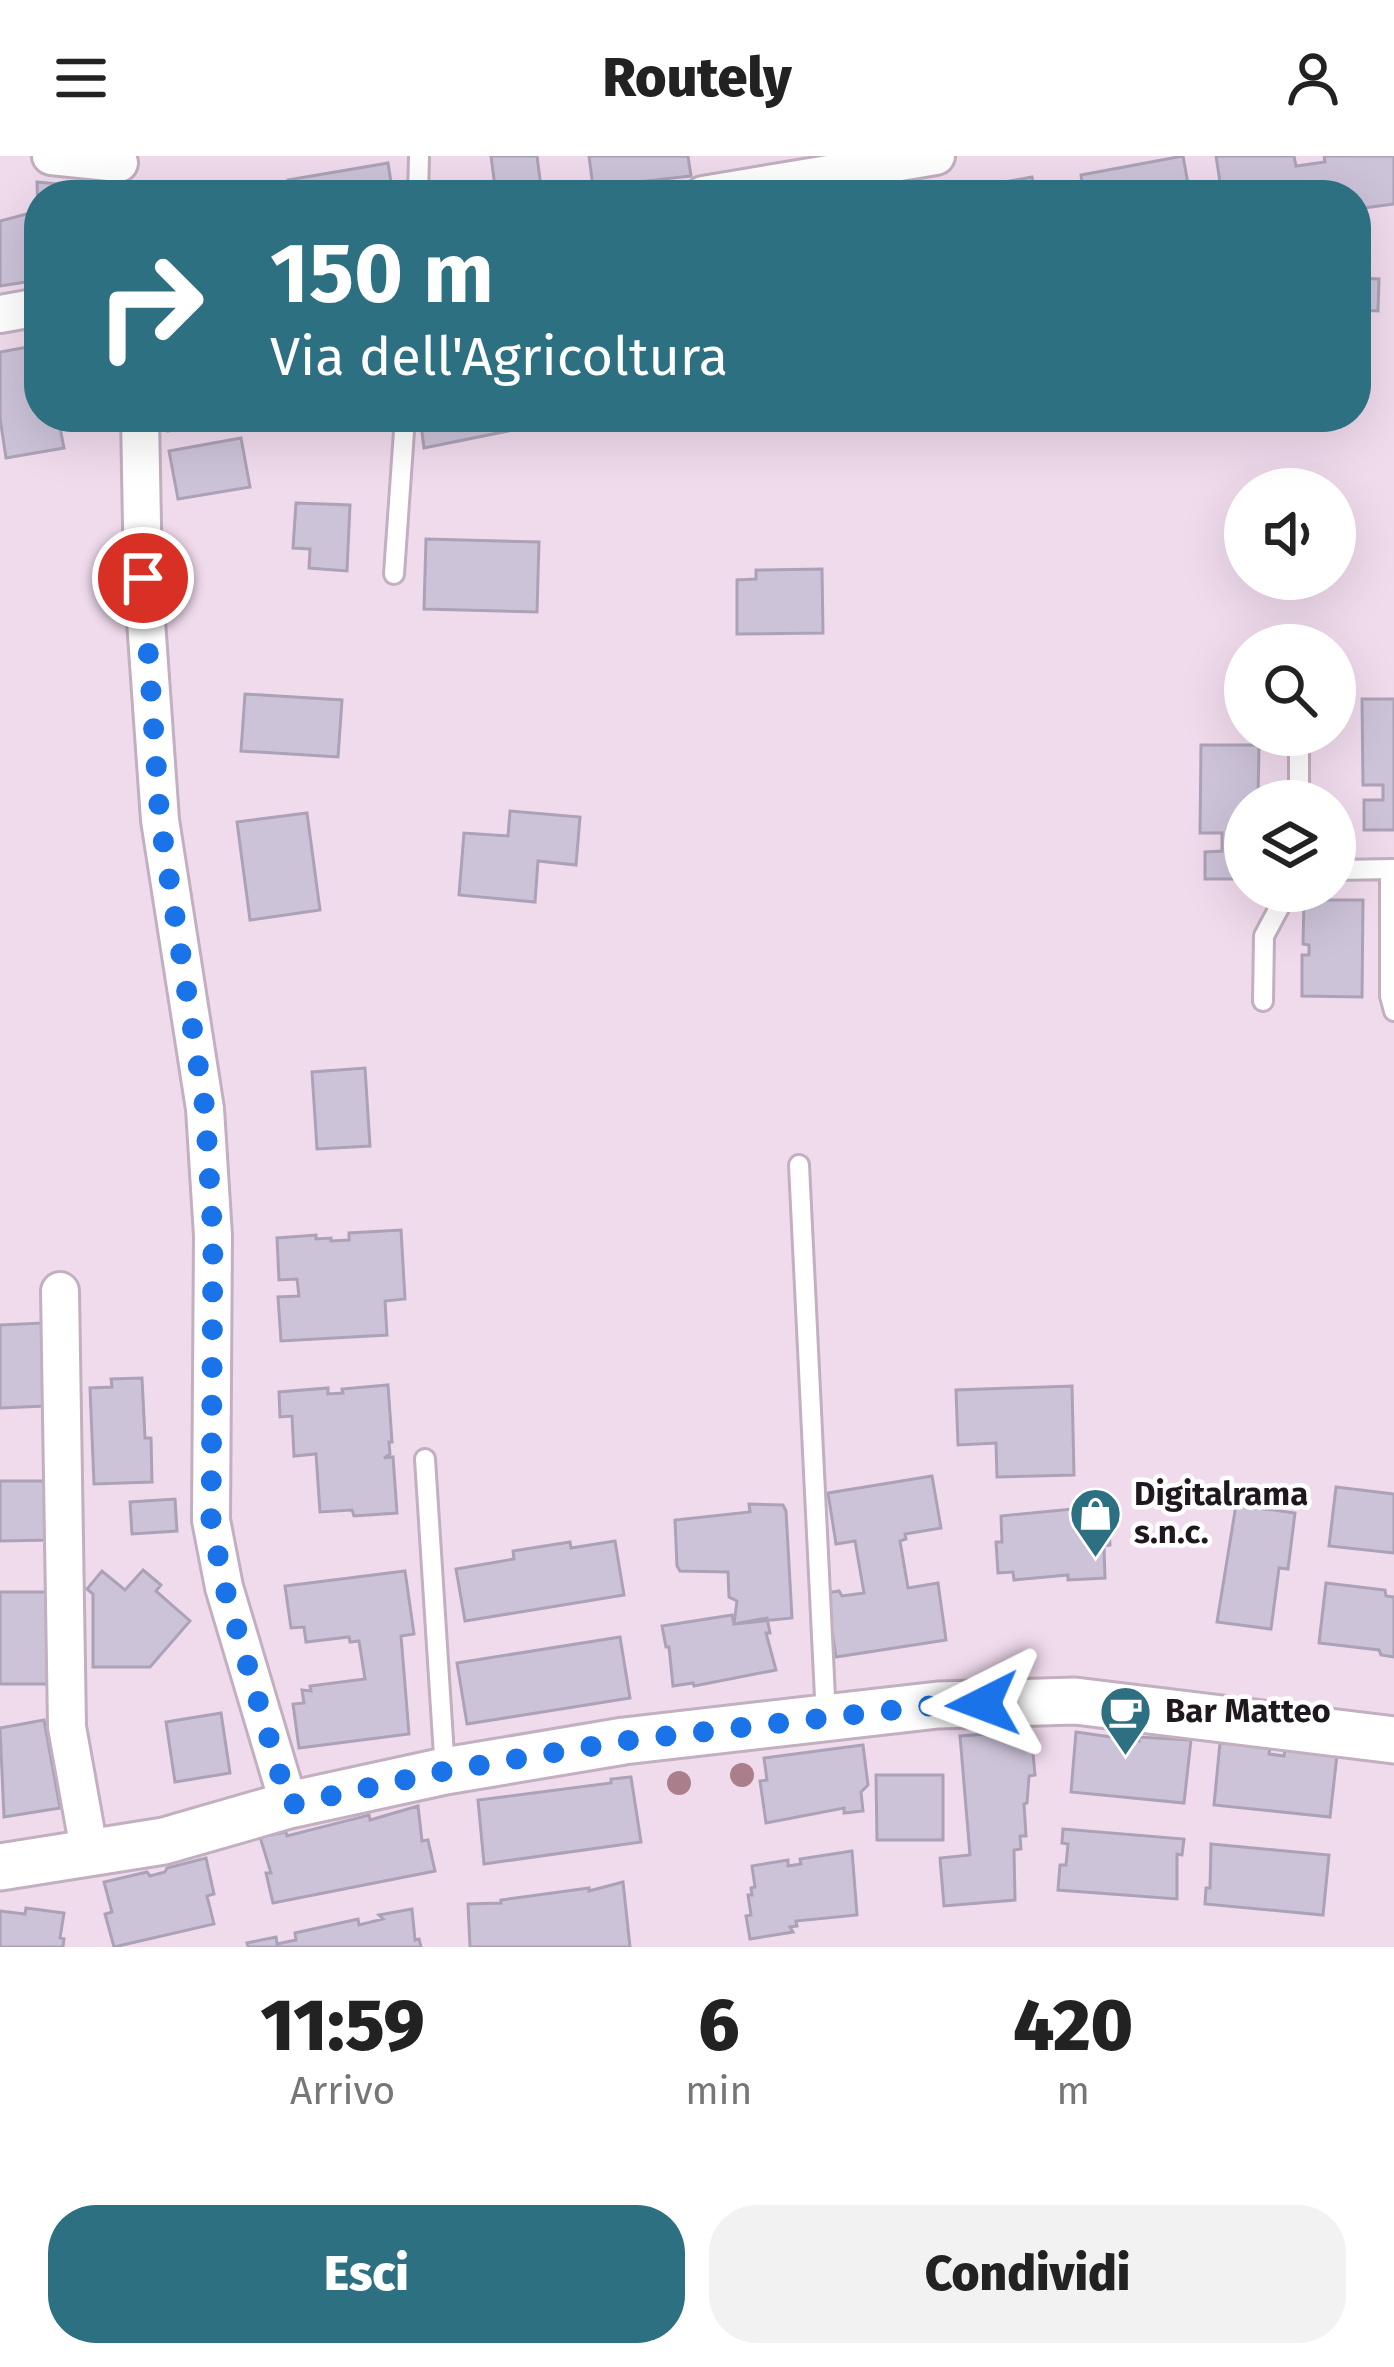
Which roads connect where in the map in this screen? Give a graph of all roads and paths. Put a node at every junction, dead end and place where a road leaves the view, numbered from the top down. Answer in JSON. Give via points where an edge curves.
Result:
{"nodes":[{"id":1,"x":51,"y":156,"type":"edge"},
{"id":2,"x":936,"y":156,"type":"edge"},
{"id":3,"x":120,"y":171,"type":"edge"},
{"id":4,"x":793,"y":180,"type":"edge"},
{"id":5,"x":140,"y":432,"type":"edge"},
{"id":6,"x":403,"y":432,"type":"edge"},
{"id":7,"x":394,"y":574,"type":"dead end"},
{"id":8,"x":1392,"y":869,"type":"edge"},
{"id":9,"x":1356,"y":870,"type":"edge"},
{"id":10,"x":1277,"y":912,"type":"edge"},
{"id":11,"x":1263,"y":1000,"type":"dead end"},
{"id":12,"x":1394,"y":1011,"type":"edge"},
{"id":13,"x":799,"y":1166,"type":"dead end"},
{"id":14,"x":60,"y":1291,"type":"dead end"},
{"id":15,"x":425,"y":1459,"type":"dead end"},
{"id":16,"x":826,"y":1718,"type":"junction"},
{"id":17,"x":1394,"y":1741,"type":"edge"},
{"id":18,"x":445,"y":1771,"type":"junction"},
{"id":19,"x":289,"y":1805,"type":"junction"},
{"id":20,"x":90,"y":1855,"type":"junction"},
{"id":21,"x":0,"y":1867,"type":"edge"}],
"edges":[{"from":1,"to":3,"type":"street"},
{"from":2,"to":4,"type":"street"},
{"from":5,"to":19,"type":"street","via":[[160,820],[205,1109],[213,1236],[211,1520]]},
{"from":6,"to":7,"type":"lane"},
{"from":8,"to":9,"type":"lane"},
{"from":8,"to":12,"type":"lane"},
{"from":10,"to":11,"type":"lane","via":[[1264,936]]},
{"from":13,"to":16,"type":"lane"},
{"from":14,"to":20,"type":"street","via":[[67,1726]]},
{"from":15,"to":18,"type":"lane"},
{"from":16,"to":17,"type":"street","via":[[1075,1701]]},
{"from":16,"to":18,"type":"street"},
{"from":18,"to":19,"type":"street"},
{"from":19,"to":20,"type":"street"},
{"from":20,"to":21,"type":"street"}]}
